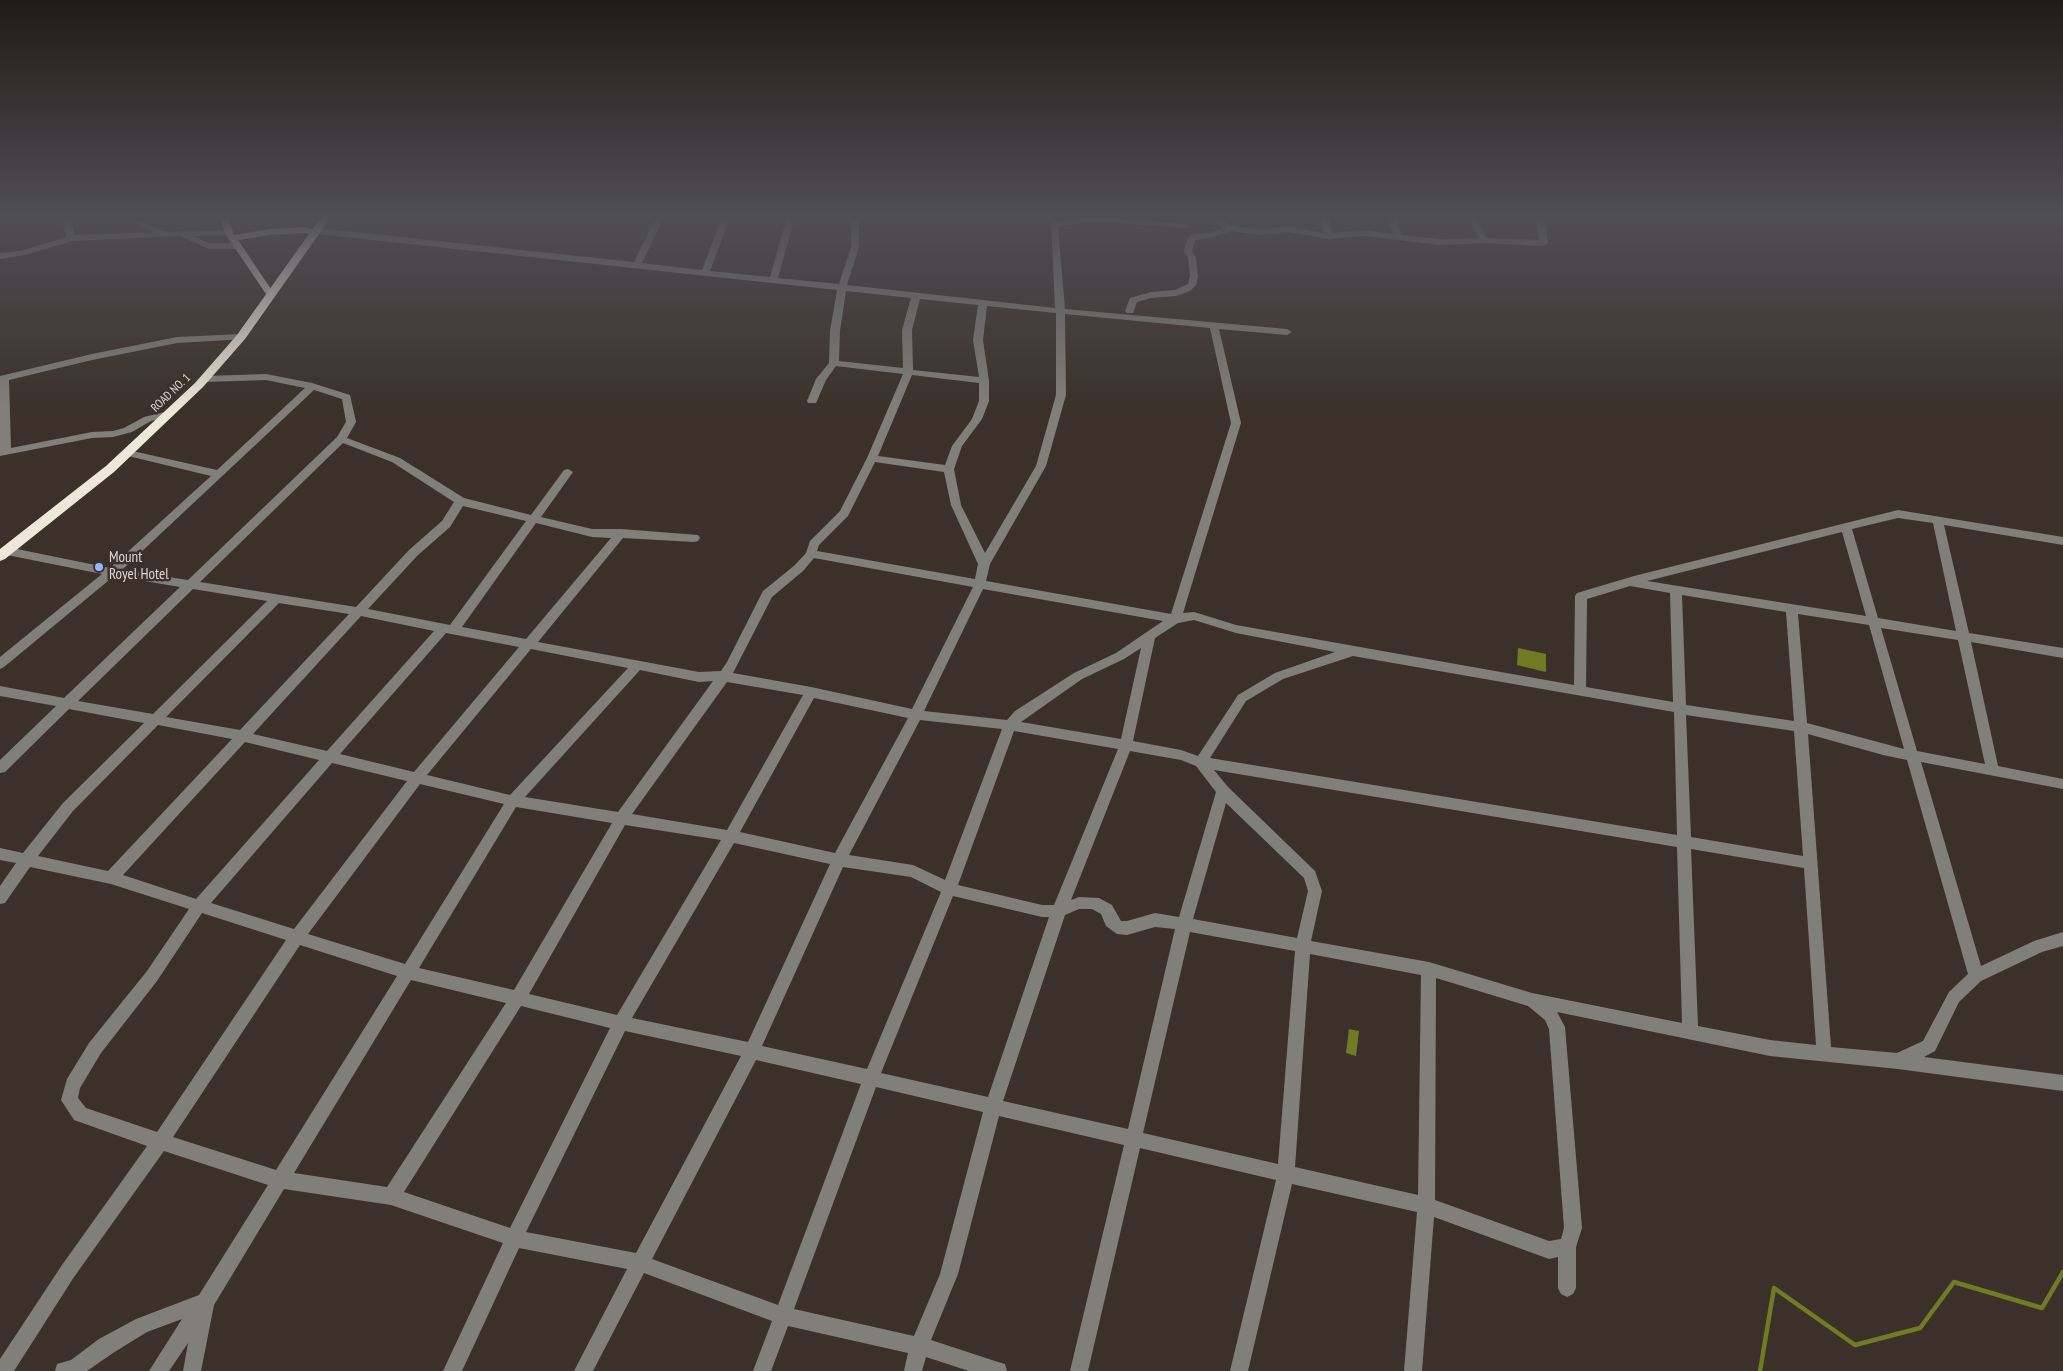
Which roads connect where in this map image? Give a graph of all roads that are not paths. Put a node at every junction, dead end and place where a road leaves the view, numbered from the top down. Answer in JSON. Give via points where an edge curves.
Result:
{"nodes":[{"id":1,"x":262,"y":281,"type":"edge"},
{"id":2,"x":281,"y":281,"type":"edge"},
{"id":3,"x":773,"y":281,"type":"edge"},
{"id":4,"x":844,"y":281,"type":"edge"},
{"id":5,"x":1058,"y":281,"type":"edge"},
{"id":6,"x":1193,"y":281,"type":"edge"},
{"id":7,"x":842,"y":288,"type":"junction"},
{"id":8,"x":271,"y":295,"type":"junction"},
{"id":9,"x":916,"y":296,"type":"junction"},
{"id":10,"x":982,"y":302,"type":"junction"},
{"id":11,"x":1060,"y":311,"type":"junction"},
{"id":12,"x":1130,"y":311,"type":"dead end"},
{"id":13,"x":1214,"y":326,"type":"junction"},
{"id":14,"x":1287,"y":332,"type":"dead end"},
{"id":15,"x":241,"y":337,"type":"junction"},
{"id":16,"x":834,"y":363,"type":"junction"},
{"id":17,"x":908,"y":373,"type":"junction"},
{"id":18,"x":2,"y":378,"type":"edge"},
{"id":19,"x":205,"y":379,"type":"junction"},
{"id":20,"x":984,"y":381,"type":"junction"},
{"id":21,"x":312,"y":386,"type":"junction"},
{"id":22,"x":812,"y":401,"type":"dead end"},
{"id":23,"x":169,"y":414,"type":"junction"},
{"id":24,"x":341,"y":439,"type":"junction"},
{"id":25,"x":3,"y":452,"type":"edge"},
{"id":26,"x":128,"y":453,"type":"junction"},
{"id":27,"x":872,"y":458,"type":"junction"},
{"id":28,"x":949,"y":469,"type":"junction"},
{"id":29,"x":568,"y":472,"type":"dead end"},
{"id":30,"x":219,"y":474,"type":"junction"},
{"id":31,"x":460,"y":501,"type":"junction"},
{"id":32,"x":536,"y":519,"type":"junction"},
{"id":33,"x":1938,"y":521,"type":"junction"},
{"id":34,"x":1846,"y":527,"type":"junction"},
{"id":35,"x":621,"y":533,"type":"junction"},
{"id":36,"x":694,"y":538,"type":"dead end"},
{"id":37,"x":2063,"y":541,"type":"edge"},
{"id":38,"x":4,"y":554,"type":"edge"},
{"id":39,"x":811,"y":554,"type":"junction"},
{"id":40,"x":984,"y":564,"type":"junction"},
{"id":41,"x":112,"y":572,"type":"junction"},
{"id":42,"x":1630,"y":582,"type":"junction"},
{"id":43,"x":980,"y":584,"type":"junction"},
{"id":44,"x":190,"y":585,"type":"junction"},
{"id":45,"x":1676,"y":589,"type":"junction"},
{"id":46,"x":277,"y":598,"type":"junction"},
{"id":47,"x":1792,"y":608,"type":"junction"},
{"id":48,"x":360,"y":612,"type":"junction"},
{"id":49,"x":1176,"y":619,"type":"junction"},
{"id":50,"x":1874,"y":622,"type":"junction"},
{"id":51,"x":448,"y":629,"type":"junction"},
{"id":52,"x":1150,"y":635,"type":"junction"},
{"id":53,"x":1963,"y":637,"type":"junction"},
{"id":54,"x":531,"y":645,"type":"junction"},
{"id":55,"x":1353,"y":652,"type":"junction"},
{"id":56,"x":2063,"y":653,"type":"edge"},
{"id":57,"x":0,"y":664,"type":"edge"},
{"id":58,"x":638,"y":665,"type":"junction"},
{"id":59,"x":722,"y":676,"type":"junction"},
{"id":60,"x":1580,"y":690,"type":"junction"},
{"id":61,"x":0,"y":691,"type":"edge"},
{"id":62,"x":811,"y":692,"type":"junction"},
{"id":63,"x":67,"y":704,"type":"junction"},
{"id":64,"x":1680,"y":708,"type":"junction"},
{"id":65,"x":916,"y":715,"type":"junction"},
{"id":66,"x":154,"y":720,"type":"junction"},
{"id":67,"x":1010,"y":725,"type":"junction"},
{"id":68,"x":1800,"y":727,"type":"junction"},
{"id":69,"x":242,"y":736,"type":"junction"},
{"id":70,"x":1126,"y":744,"type":"junction"},
{"id":71,"x":1912,"y":756,"type":"junction"},
{"id":72,"x":331,"y":757,"type":"junction"},
{"id":73,"x":1201,"y":762,"type":"junction"},
{"id":74,"x":0,"y":768,"type":"edge"},
{"id":75,"x":1993,"y":772,"type":"junction"},
{"id":76,"x":417,"y":778,"type":"junction"},
{"id":77,"x":2063,"y":784,"type":"edge"},
{"id":78,"x":1223,"y":791,"type":"junction"},
{"id":79,"x":513,"y":801,"type":"junction"},
{"id":80,"x":622,"y":817,"type":"junction"},
{"id":81,"x":731,"y":836,"type":"junction"},
{"id":82,"x":1684,"y":842,"type":"junction"},
{"id":83,"x":0,"y":854,"type":"edge"},
{"id":84,"x":26,"y":860,"type":"junction"},
{"id":85,"x":839,"y":860,"type":"junction"},
{"id":86,"x":1810,"y":863,"type":"junction"},
{"id":87,"x":112,"y":878,"type":"junction"},
{"id":88,"x":949,"y":888,"type":"junction"},
{"id":89,"x":0,"y":898,"type":"edge"},
{"id":90,"x":199,"y":906,"type":"junction"},
{"id":91,"x":1059,"y":911,"type":"junction"},
{"id":92,"x":1184,"y":924,"type":"junction"},
{"id":93,"x":297,"y":937,"type":"junction"},
{"id":94,"x":2063,"y":938,"type":"edge"},
{"id":95,"x":1303,"y":945,"type":"junction"},
{"id":96,"x":1429,"y":968,"type":"junction"},
{"id":97,"x":408,"y":972,"type":"junction"},
{"id":98,"x":1976,"y":976,"type":"junction"},
{"id":99,"x":518,"y":998,"type":"junction"},
{"id":100,"x":1532,"y":1000,"type":"junction"},
{"id":101,"x":621,"y":1023,"type":"junction"},
{"id":102,"x":1690,"y":1032,"type":"junction"},
{"id":103,"x":752,"y":1051,"type":"junction"},
{"id":104,"x":1824,"y":1053,"type":"junction"},
{"id":105,"x":1898,"y":1061,"type":"junction"},
{"id":106,"x":871,"y":1078,"type":"junction"},
{"id":107,"x":2063,"y":1082,"type":"edge"},
{"id":108,"x":992,"y":1106,"type":"junction"},
{"id":109,"x":1133,"y":1139,"type":"junction"},
{"id":110,"x":160,"y":1142,"type":"junction"},
{"id":111,"x":1286,"y":1174,"type":"junction"},
{"id":112,"x":280,"y":1180,"type":"junction"},
{"id":113,"x":391,"y":1196,"type":"junction"},
{"id":114,"x":1426,"y":1206,"type":"junction"},
{"id":115,"x":514,"y":1238,"type":"junction"},
{"id":116,"x":1567,"y":1247,"type":"junction"},
{"id":117,"x":640,"y":1263,"type":"junction"},
{"id":118,"x":1567,"y":1288,"type":"dead end"},
{"id":119,"x":205,"y":1302,"type":"junction"},
{"id":120,"x":784,"y":1316,"type":"junction"},
{"id":121,"x":919,"y":1346,"type":"junction"},
{"id":122,"x":3,"y":1371,"type":"edge"},
{"id":123,"x":64,"y":1371,"type":"edge"},
{"id":124,"x":158,"y":1371,"type":"edge"},
{"id":125,"x":192,"y":1371,"type":"edge"},
{"id":126,"x":452,"y":1371,"type":"edge"},
{"id":127,"x":583,"y":1371,"type":"edge"},
{"id":128,"x":762,"y":1371,"type":"edge"},
{"id":129,"x":912,"y":1371,"type":"edge"},
{"id":130,"x":998,"y":1371,"type":"edge"},
{"id":131,"x":1079,"y":1371,"type":"edge"},
{"id":132,"x":1239,"y":1371,"type":"edge"},
{"id":133,"x":1413,"y":1371,"type":"edge"}],
"edges":[{"from":1,"to":8,"type":"main road"},
{"from":2,"to":8,"type":"highway","name":"ROAD NO. 1"},
{"from":3,"to":7,"type":"street"},
{"from":4,"to":7,"type":"street"},
{"from":5,"to":11,"type":"street"},
{"from":6,"to":12,"type":"street","via":[[1187,289],[1176,293],[1132,300]]},
{"from":7,"to":9,"type":"street"},
{"from":7,"to":16,"type":"street"},
{"from":8,"to":15,"type":"highway","name":"ROAD NO. 1"},
{"from":9,"to":10,"type":"street"},
{"from":9,"to":17,"type":"street","via":[[907,330]]},
{"from":10,"to":11,"type":"street"},
{"from":10,"to":20,"type":"street","via":[[978,340]]},
{"from":11,"to":13,"type":"street"},
{"from":11,"to":40,"type":"street","via":[[1061,395],[1041,466]]},
{"from":13,"to":14,"type":"street"},
{"from":13,"to":49,"type":"street","via":[[1236,422]]},
{"from":15,"to":18,"type":"street","via":[[177,340]]},
{"from":15,"to":19,"type":"highway","name":"ROAD NO. 1"},
{"from":16,"to":17,"type":"street"},
{"from":16,"to":22,"type":"street","via":[[821,379]]},
{"from":17,"to":20,"type":"street"},
{"from":17,"to":27,"type":"street"},
{"from":18,"to":25,"type":"street"},
{"from":19,"to":21,"type":"street","via":[[266,377]]},
{"from":19,"to":23,"type":"highway","name":"ROAD NO. 1"},
{"from":20,"to":28,"type":"street","via":[[984,401],[977,418],[957,446]]},
{"from":21,"to":24,"type":"street","via":[[347,397],[351,422]]},
{"from":21,"to":30,"type":"street"},
{"from":23,"to":25,"type":"street","via":[[113,434]]},
{"from":23,"to":26,"type":"highway","name":"ROAD NO. 1"},
{"from":24,"to":31,"type":"street","via":[[396,460]]},
{"from":24,"to":44,"type":"street"},
{"from":26,"to":30,"type":"street"},
{"from":26,"to":38,"type":"highway","name":"ROAD NO. 1"},
{"from":27,"to":28,"type":"street"},
{"from":27,"to":39,"type":"street","via":[[844,512],[814,544]]},
{"from":28,"to":40,"type":"street","via":[[956,505]]},
{"from":29,"to":32,"type":"street"},
{"from":30,"to":41,"type":"street"},
{"from":31,"to":32,"type":"street"},
{"from":31,"to":48,"type":"street","via":[[446,524],[413,553]]},
{"from":32,"to":35,"type":"street","via":[[592,533]]},
{"from":32,"to":51,"type":"street"},
{"from":33,"to":34,"type":"street","via":[[1898,514]]},
{"from":33,"to":37,"type":"street"},
{"from":33,"to":53,"type":"street"},
{"from":34,"to":42,"type":"street"},
{"from":34,"to":50,"type":"street"},
{"from":35,"to":36,"type":"street"},
{"from":35,"to":54,"type":"street"},
{"from":38,"to":41,"type":"street"},
{"from":39,"to":43,"type":"street"},
{"from":39,"to":59,"type":"street","via":[[767,594],[732,665]]},
{"from":40,"to":43,"type":"street"},
{"from":41,"to":44,"type":"street"},
{"from":41,"to":57,"type":"street"},
{"from":42,"to":45,"type":"street"},
{"from":42,"to":60,"type":"street","via":[[1581,596]]},
{"from":43,"to":49,"type":"street"},
{"from":43,"to":65,"type":"street"},
{"from":44,"to":46,"type":"street"},
{"from":44,"to":63,"type":"street"},
{"from":45,"to":47,"type":"street"},
{"from":45,"to":64,"type":"street"},
{"from":46,"to":48,"type":"street"},
{"from":46,"to":66,"type":"street"},
{"from":47,"to":50,"type":"street"},
{"from":47,"to":68,"type":"street"},
{"from":48,"to":51,"type":"street"},
{"from":48,"to":69,"type":"street"},
{"from":49,"to":52,"type":"street"},
{"from":49,"to":55,"type":"street","via":[[1194,616],[1236,629]]},
{"from":50,"to":53,"type":"street"},
{"from":50,"to":71,"type":"street"},
{"from":51,"to":54,"type":"street"},
{"from":51,"to":72,"type":"street"},
{"from":52,"to":67,"type":"street","via":[[1120,656],[1078,676]]},
{"from":52,"to":70,"type":"street"},
{"from":53,"to":56,"type":"street"},
{"from":53,"to":75,"type":"street"},
{"from":54,"to":58,"type":"street"},
{"from":54,"to":76,"type":"street"},
{"from":55,"to":60,"type":"street"},
{"from":55,"to":73,"type":"street","via":[[1279,676],[1242,698]]},
{"from":58,"to":59,"type":"street","via":[[699,678]]},
{"from":58,"to":79,"type":"street"},
{"from":59,"to":62,"type":"street"},
{"from":59,"to":80,"type":"street"},
{"from":60,"to":64,"type":"street"},
{"from":61,"to":63,"type":"street"},
{"from":62,"to":65,"type":"street"},
{"from":62,"to":81,"type":"street"},
{"from":63,"to":66,"type":"street"},
{"from":63,"to":74,"type":"street"},
{"from":64,"to":68,"type":"street"},
{"from":64,"to":82,"type":"street"},
{"from":65,"to":67,"type":"street"},
{"from":65,"to":85,"type":"street"},
{"from":66,"to":69,"type":"street"},
{"from":66,"to":84,"type":"street","via":[[68,807]]},
{"from":67,"to":70,"type":"street"},
{"from":67,"to":88,"type":"street"},
{"from":68,"to":71,"type":"street"},
{"from":68,"to":86,"type":"street"},
{"from":69,"to":72,"type":"street"},
{"from":69,"to":87,"type":"street"},
{"from":70,"to":73,"type":"street"},
{"from":70,"to":91,"type":"street"},
{"from":71,"to":75,"type":"street"},
{"from":71,"to":98,"type":"street"},
{"from":72,"to":76,"type":"street"},
{"from":72,"to":90,"type":"street"},
{"from":73,"to":78,"type":"street"},
{"from":73,"to":82,"type":"street"},
{"from":75,"to":77,"type":"street"},
{"from":76,"to":79,"type":"street"},
{"from":76,"to":93,"type":"street"},
{"from":78,"to":92,"type":"street"},
{"from":78,"to":95,"type":"street","via":[[1310,875],[1315,891]]},
{"from":79,"to":80,"type":"street"},
{"from":79,"to":97,"type":"street"},
{"from":80,"to":81,"type":"street"},
{"from":80,"to":99,"type":"street"},
{"from":81,"to":85,"type":"street"},
{"from":81,"to":101,"type":"street"},
{"from":82,"to":86,"type":"street"},
{"from":82,"to":102,"type":"street"},
{"from":83,"to":84,"type":"street"},
{"from":84,"to":87,"type":"street"},
{"from":84,"to":89,"type":"street"},
{"from":85,"to":88,"type":"street","via":[[913,871]]},
{"from":85,"to":103,"type":"street"},
{"from":86,"to":104,"type":"street"},
{"from":87,"to":90,"type":"street"},
{"from":88,"to":91,"type":"street","via":[[1042,911]]},
{"from":88,"to":106,"type":"street"},
{"from":90,"to":93,"type":"street"},
{"from":90,"to":110,"type":"street","via":[[152,976],[95,1048],[73,1085],[69,1100],[80,1114]]},
{"from":91,"to":92,"type":"street","via":[[1079,903],[1094,903],[1107,910],[1117,927],[1127,928],[1155,920]]},
{"from":91,"to":108,"type":"street"},
{"from":92,"to":95,"type":"street"},
{"from":92,"to":109,"type":"street"},
{"from":93,"to":97,"type":"street"},
{"from":93,"to":110,"type":"street"},
{"from":94,"to":98,"type":"street"},
{"from":95,"to":96,"type":"street"},
{"from":95,"to":111,"type":"street"},
{"from":96,"to":100,"type":"street"},
{"from":96,"to":114,"type":"street"},
{"from":97,"to":99,"type":"street"},
{"from":97,"to":112,"type":"street"},
{"from":98,"to":105,"type":"street","via":[[1954,997],[1929,1046]]},
{"from":99,"to":101,"type":"street"},
{"from":99,"to":113,"type":"street"},
{"from":100,"to":102,"type":"street"},
{"from":100,"to":116,"type":"street","via":[[1550,1015],[1557,1027],[1573,1228]]},
{"from":101,"to":103,"type":"street"},
{"from":101,"to":115,"type":"street"},
{"from":102,"to":104,"type":"street","via":[[1770,1048]]},
{"from":103,"to":106,"type":"street"},
{"from":103,"to":117,"type":"street"},
{"from":104,"to":105,"type":"street"},
{"from":105,"to":107,"type":"street"},
{"from":106,"to":108,"type":"street"},
{"from":106,"to":120,"type":"street"},
{"from":108,"to":109,"type":"street"},
{"from":108,"to":121,"type":"street","via":[[949,1274]]},
{"from":109,"to":111,"type":"street"},
{"from":109,"to":131,"type":"street"},
{"from":110,"to":112,"type":"street"},
{"from":110,"to":122,"type":"street","via":[[68,1270]]},
{"from":111,"to":114,"type":"street"},
{"from":111,"to":132,"type":"street"},
{"from":112,"to":113,"type":"street"},
{"from":112,"to":119,"type":"street"},
{"from":113,"to":115,"type":"street"},
{"from":114,"to":116,"type":"street","via":[[1549,1250]]},
{"from":114,"to":133,"type":"street"},
{"from":115,"to":117,"type":"street"},
{"from":115,"to":126,"type":"street"},
{"from":116,"to":118,"type":"street"},
{"from":117,"to":120,"type":"street"},
{"from":117,"to":127,"type":"street"},
{"from":119,"to":123,"type":"street","via":[[142,1326],[75,1368]]},
{"from":119,"to":124,"type":"street"},
{"from":119,"to":125,"type":"street"},
{"from":120,"to":121,"type":"street"},
{"from":120,"to":128,"type":"street"},
{"from":121,"to":129,"type":"street"},
{"from":121,"to":130,"type":"street"}]}
